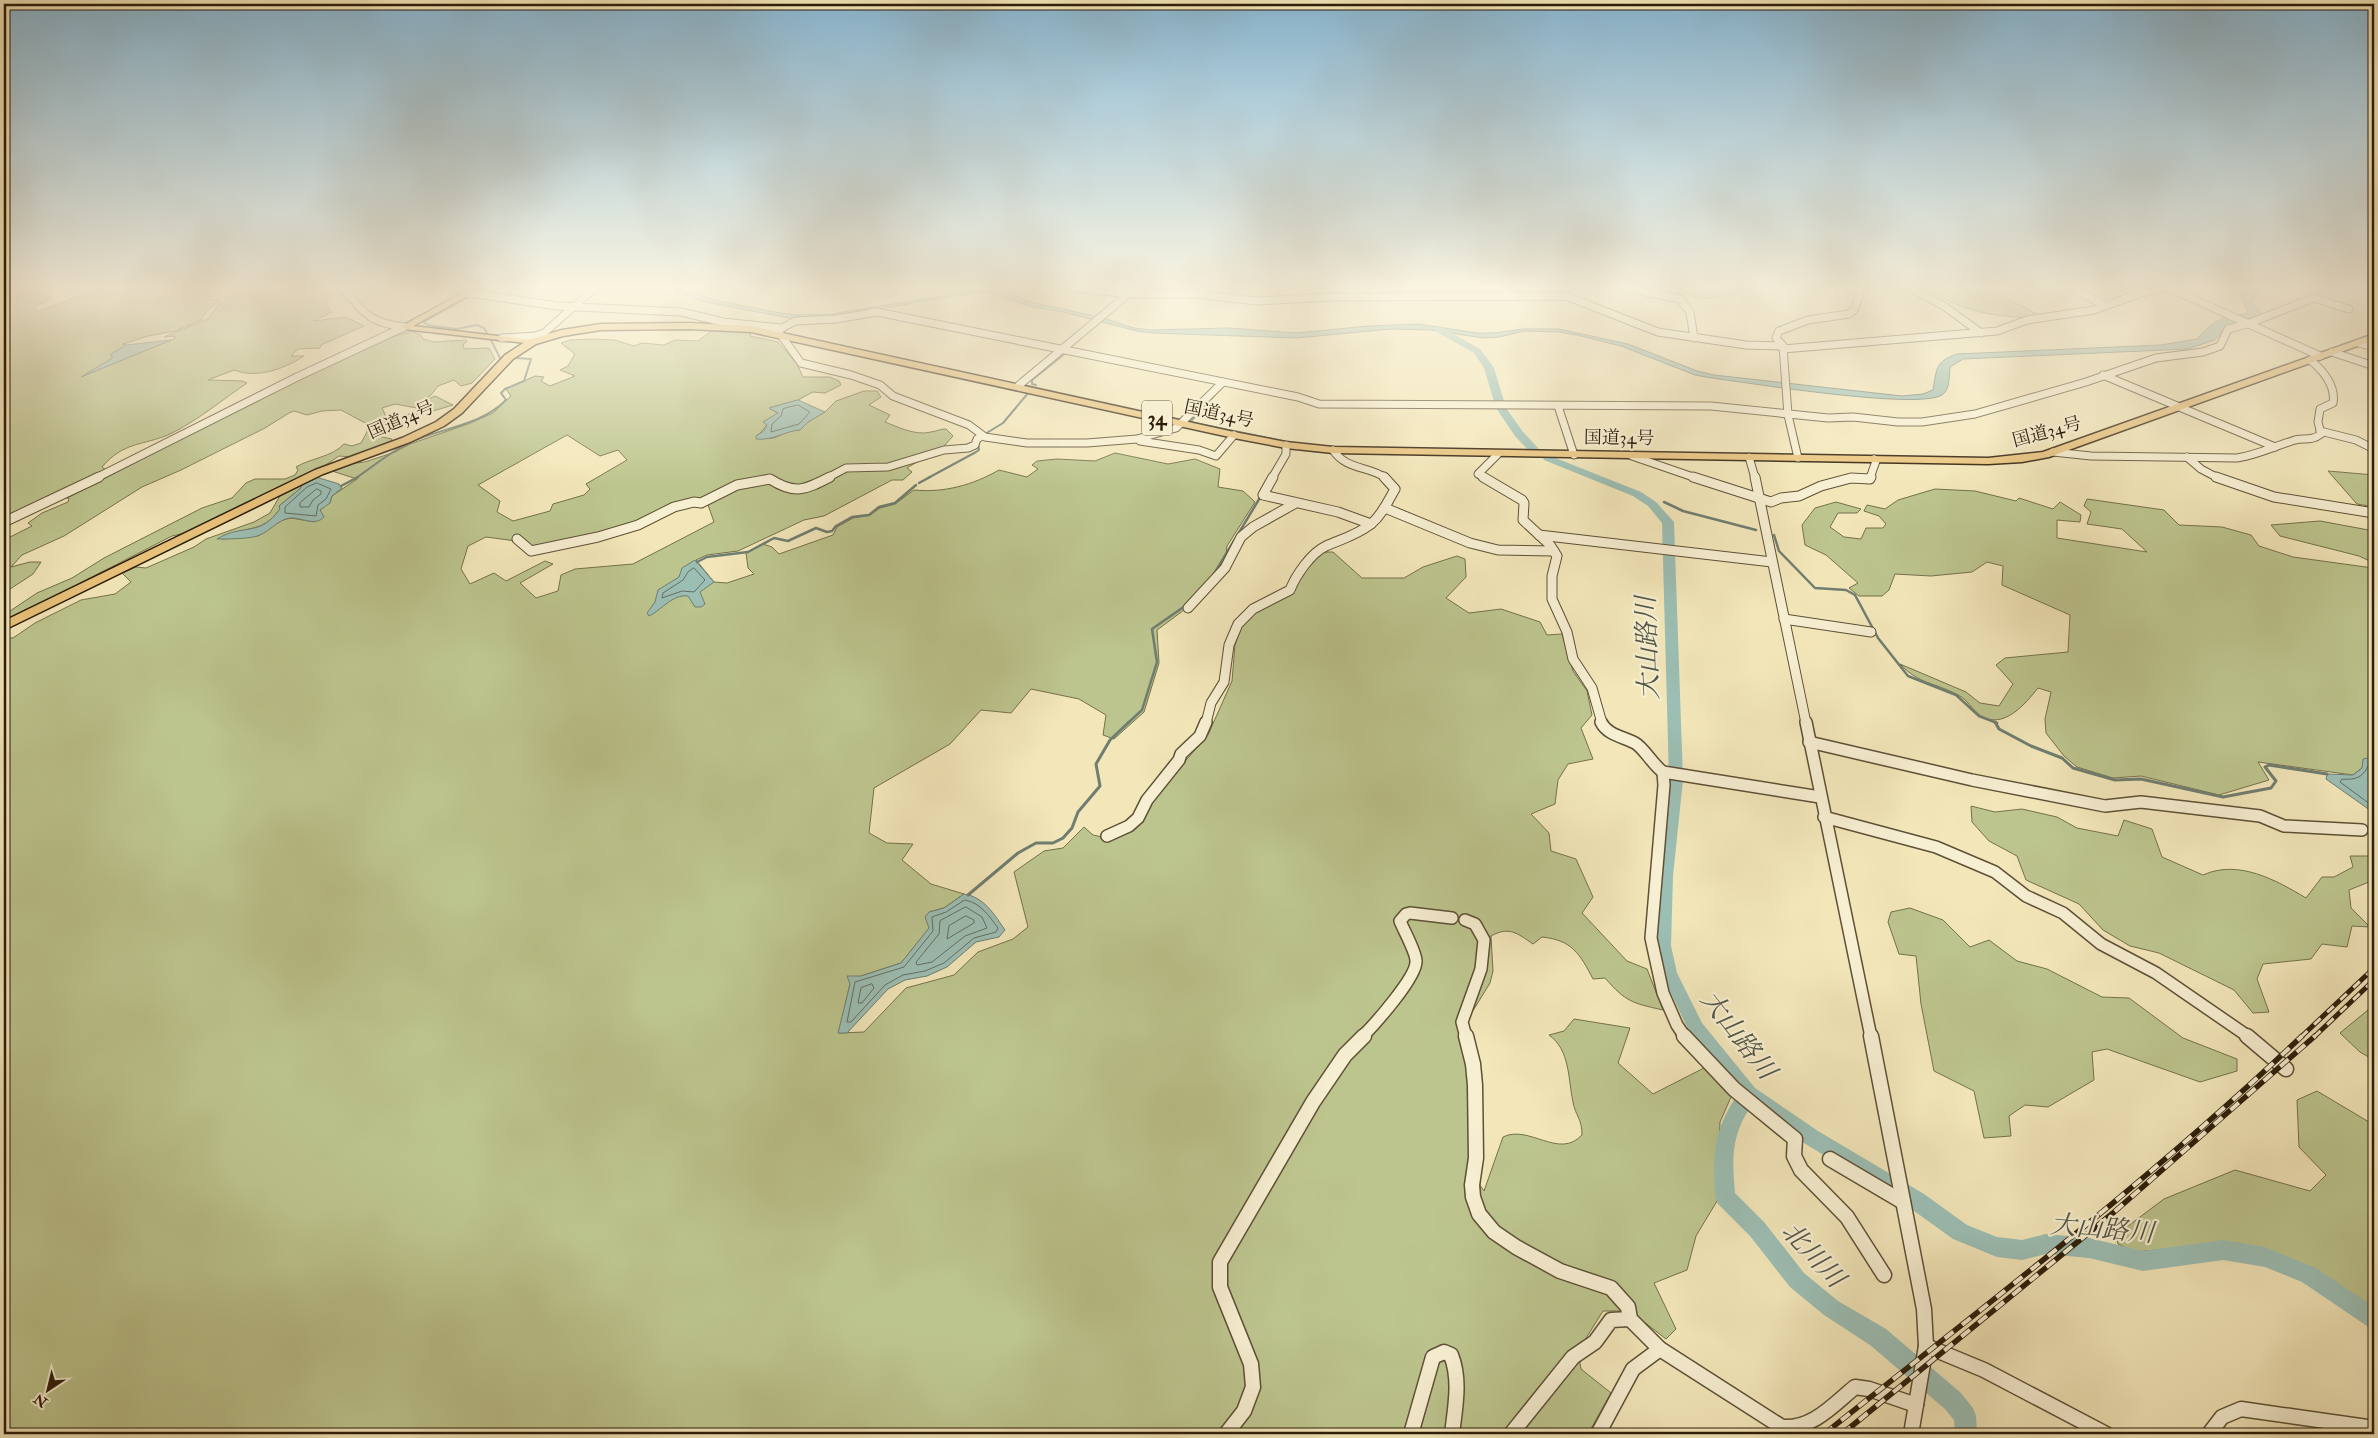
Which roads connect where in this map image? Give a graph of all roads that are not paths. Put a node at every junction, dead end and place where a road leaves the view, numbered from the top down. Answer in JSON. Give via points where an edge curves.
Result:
{"nodes":[{"id":1,"x":347,"y":353,"type":"edge"},
{"id":2,"x":515,"y":353,"type":"edge"},
{"id":3,"x":793,"y":353,"type":"edge"},
{"id":4,"x":876,"y":353,"type":"edge"},
{"id":5,"x":1058,"y":353,"type":"edge"},
{"id":6,"x":1083,"y":353,"type":"edge"},
{"id":7,"x":1783,"y":353,"type":"edge"},
{"id":8,"x":2190,"y":353,"type":"edge"},
{"id":9,"x":2306,"y":353,"type":"edge"},
{"id":10,"x":2329,"y":353,"type":"edge"},
{"id":11,"x":2335,"y":353,"type":"edge"},
{"id":12,"x":2316,"y":358,"type":"junction"},
{"id":13,"x":2374,"y":366,"type":"edge"},
{"id":14,"x":2104,"y":375,"type":"junction"},
{"id":15,"x":1223,"y":382,"type":"junction"},
{"id":16,"x":1018,"y":386,"type":"junction"},
{"id":17,"x":1558,"y":406,"type":"junction"},
{"id":18,"x":2179,"y":407,"type":"junction"},
{"id":19,"x":1788,"y":415,"type":"junction"},
{"id":20,"x":1182,"y":424,"type":"junction"},
{"id":21,"x":2320,"y":431,"type":"junction"},
{"id":22,"x":1234,"y":435,"type":"junction"},
{"id":23,"x":982,"y":436,"type":"junction"},
{"id":24,"x":1131,"y":440,"type":"junction"},
{"id":25,"x":1286,"y":445,"type":"junction"},
{"id":26,"x":2275,"y":446,"type":"junction"},
{"id":27,"x":2374,"y":449,"type":"edge"},
{"id":28,"x":1332,"y":450,"type":"junction"},
{"id":29,"x":2054,"y":452,"type":"junction"},
{"id":30,"x":1498,"y":454,"type":"junction"},
{"id":31,"x":1574,"y":455,"type":"junction"},
{"id":32,"x":1632,"y":456,"type":"junction"},
{"id":33,"x":1749,"y":457,"type":"junction"},
{"id":34,"x":2188,"y":457,"type":"junction"},
{"id":35,"x":1798,"y":458,"type":"junction"},
{"id":36,"x":1874,"y":459,"type":"junction"},
{"id":37,"x":1759,"y":497,"type":"junction"},
{"id":38,"x":1294,"y":504,"type":"junction"},
{"id":39,"x":1385,"y":508,"type":"junction"},
{"id":40,"x":2374,"y":513,"type":"edge"},
{"id":41,"x":4,"y":522,"type":"edge"},
{"id":42,"x":1370,"y":524,"type":"junction"},
{"id":43,"x":1539,"y":535,"type":"junction"},
{"id":44,"x":517,"y":539,"type":"dead end"},
{"id":45,"x":1554,"y":551,"type":"junction"},
{"id":46,"x":1772,"y":562,"type":"junction"},
{"id":47,"x":1188,"y":608,"type":"dead end"},
{"id":48,"x":1784,"y":619,"type":"junction"},
{"id":49,"x":4,"y":626,"type":"edge"},
{"id":50,"x":1870,"y":632,"type":"dead end"},
{"id":51,"x":1809,"y":742,"type":"junction"},
{"id":52,"x":1665,"y":772,"type":"junction"},
{"id":53,"x":1820,"y":797,"type":"junction"},
{"id":54,"x":1824,"y":817,"type":"junction"},
{"id":55,"x":2362,"y":830,"type":"dead end"},
{"id":56,"x":1107,"y":836,"type":"dead end"},
{"id":57,"x":2286,"y":1069,"type":"dead end"},
{"id":58,"x":1830,"y":1159,"type":"dead end"},
{"id":59,"x":1903,"y":1202,"type":"junction"},
{"id":60,"x":1884,"y":1275,"type":"dead end"},
{"id":61,"x":1630,"y":1319,"type":"junction"},
{"id":62,"x":1926,"y":1346,"type":"junction"},
{"id":63,"x":1660,"y":1349,"type":"junction"},
{"id":64,"x":1916,"y":1405,"type":"junction"},
{"id":65,"x":2374,"y":1428,"type":"edge"},
{"id":66,"x":1226,"y":1434,"type":"edge"},
{"id":67,"x":1411,"y":1434,"type":"edge"},
{"id":68,"x":1452,"y":1434,"type":"edge"},
{"id":69,"x":1511,"y":1434,"type":"edge"},
{"id":70,"x":1598,"y":1434,"type":"edge"},
{"id":71,"x":1911,"y":1434,"type":"edge"},
{"id":72,"x":2106,"y":1434,"type":"edge"},
{"id":73,"x":2209,"y":1434,"type":"edge"}],
"edges":[{"from":1,"to":41,"type":"street"},
{"from":2,"to":49,"type":"highway","name":"国道34号","number":"34","via":[[458,411],[430,430],[319,472]]},
{"from":3,"to":23,"type":"street","via":[[801,363],[880,385],[893,396],[969,425]]},
{"from":4,"to":16,"type":"highway","name":"国道34号","number":"34"},
{"from":5,"to":16,"type":"street"},
{"from":6,"to":15,"type":"street"},
{"from":7,"to":19,"type":"street"},
{"from":8,"to":14,"type":"street","via":[[2156,358]]},
{"from":9,"to":12,"type":"street"},
{"from":10,"to":12,"type":"highway","name":"国道34号","number":"34"},
{"from":11,"to":13,"type":"street"},
{"from":12,"to":18,"type":"highway","name":"国道34号","number":"34"},
{"from":12,"to":21,"type":"street","via":[[2334,398],[2333,403],[2320,409]]},
{"from":14,"to":18,"type":"street"},
{"from":14,"to":19,"type":"street","via":[[2005,406],[1945,419],[1898,422]]},
{"from":15,"to":17,"type":"street","via":[[1319,404]]},
{"from":15,"to":20,"type":"street"},
{"from":16,"to":20,"type":"highway","name":"国道34号","number":"34"},
{"from":17,"to":19,"type":"street","via":[[1711,406]]},
{"from":17,"to":31,"type":"street"},
{"from":18,"to":26,"type":"street"},
{"from":18,"to":29,"type":"highway","name":"国道34号","number":"34"},
{"from":19,"to":35,"type":"street"},
{"from":20,"to":22,"type":"highway","name":"国道34号","number":"34"},
{"from":20,"to":24,"type":"street"},
{"from":21,"to":26,"type":"street","via":[[2315,439]]},
{"from":21,"to":27,"type":"street","via":[[2356,440]]},
{"from":22,"to":24,"type":"street","via":[[1216,456],[1199,450]]},
{"from":22,"to":25,"type":"highway","name":"国道34号","number":"34"},
{"from":23,"to":24,"type":"street","via":[[1027,443]]},
{"from":23,"to":44,"type":"street","via":[[968,448],[944,450],[888,467],[846,468],[808,489],[784,488],[770,479],[745,483],[701,503],[674,507],[638,525],[598,537],[532,551]]},
{"from":25,"to":28,"type":"highway","name":"国道34号","number":"34"},
{"from":25,"to":38,"type":"street","via":[[1286,454],[1263,495]]},
{"from":26,"to":34,"type":"street","via":[[2255,455],[2237,458]]},
{"from":28,"to":30,"type":"highway","name":"国道34号","number":"34"},
{"from":28,"to":39,"type":"street","via":[[1353,466],[1390,480],[1395,489]]},
{"from":29,"to":34,"type":"street","via":[[2091,456]]},
{"from":29,"to":36,"type":"highway","name":"国道34号","number":"34","via":[[2009,461]]},
{"from":30,"to":31,"type":"highway","name":"国道34号","number":"34"},
{"from":30,"to":43,"type":"street","via":[[1478,474],[1522,500],[1522,517]]},
{"from":31,"to":32,"type":"highway","name":"国道34号","number":"34"},
{"from":32,"to":33,"type":"highway","name":"国道34号","number":"34"},
{"from":32,"to":37,"type":"street"},
{"from":33,"to":35,"type":"highway","name":"国道34号","number":"34"},
{"from":33,"to":37,"type":"street"},
{"from":34,"to":40,"type":"street","via":[[2194,465],[2212,475],[2275,498]]},
{"from":35,"to":36,"type":"highway","name":"国道34号","number":"34"},
{"from":36,"to":37,"type":"street","via":[[1870,479],[1851,478],[1771,502]]},
{"from":37,"to":46,"type":"street"},
{"from":38,"to":42,"type":"street","via":[[1338,512]]},
{"from":38,"to":47,"type":"street","via":[[1242,536],[1232,548],[1225,568]]},
{"from":39,"to":42,"type":"street"},
{"from":39,"to":45,"type":"street","via":[[1479,545],[1508,551]]},
{"from":42,"to":56,"type":"street","via":[[1347,539],[1317,552],[1295,578],[1290,590],[1253,609],[1238,624],[1229,645],[1224,682],[1211,703],[1200,736],[1181,754],[1156,787],[1138,818]]},
{"from":43,"to":45,"type":"street"},
{"from":43,"to":46,"type":"street"},
{"from":45,"to":52,"type":"street","via":[[1557,556],[1552,576],[1552,598],[1567,632],[1573,659],[1592,688],[1602,725],[1637,744],[1653,765]]},
{"from":46,"to":48,"type":"street"},
{"from":48,"to":50,"type":"street"},
{"from":48,"to":51,"type":"street"},
{"from":51,"to":53,"type":"street"},
{"from":51,"to":55,"type":"street","via":[[1972,780],[2105,806],[2141,802],[2260,816],[2284,826]]},
{"from":52,"to":53,"type":"street"},
{"from":52,"to":60,"type":"street","via":[[1651,938],[1653,960],[1678,1027],[1723,1080],[1752,1108],[1795,1139],[1794,1156],[1801,1170],[1847,1216]]},
{"from":53,"to":54,"type":"street"},
{"from":54,"to":57,"type":"street","via":[[1936,847],[1995,872],[2026,896],[2063,913],[2101,944],[2156,973],[2256,1042]]},
{"from":54,"to":59,"type":"street"},
{"from":58,"to":59,"type":"street"},
{"from":59,"to":62,"type":"street","via":[[1924,1310]]},
{"from":61,"to":63,"type":"street"},
{"from":61,"to":66,"type":"street","via":[[1628,1307],[1611,1288],[1560,1271],[1516,1247],[1494,1232],[1480,1214],[1472,1185],[1476,1158],[1474,1071],[1462,1022],[1480,969],[1484,940],[1475,924],[1410,913],[1400,921],[1416,961],[1412,974],[1380,1019],[1346,1055],[1313,1102],[1220,1262],[1220,1287],[1251,1364],[1253,1387],[1244,1411]]},
{"from":61,"to":69,"type":"street","via":[[1611,1320],[1594,1342],[1573,1357]]},
{"from":62,"to":64,"type":"street"},
{"from":62,"to":72,"type":"street","via":[[1984,1370]]},
{"from":63,"to":64,"type":"street","via":[[1787,1428],[1804,1426],[1855,1387]]},
{"from":63,"to":70,"type":"street","via":[[1633,1368]]},
{"from":64,"to":71,"type":"street"},
{"from":65,"to":73,"type":"street","via":[[2241,1409],[2215,1420]]},
{"from":67,"to":68,"type":"street","via":[[1432,1358],[1445,1352],[1456,1362]]}]}
